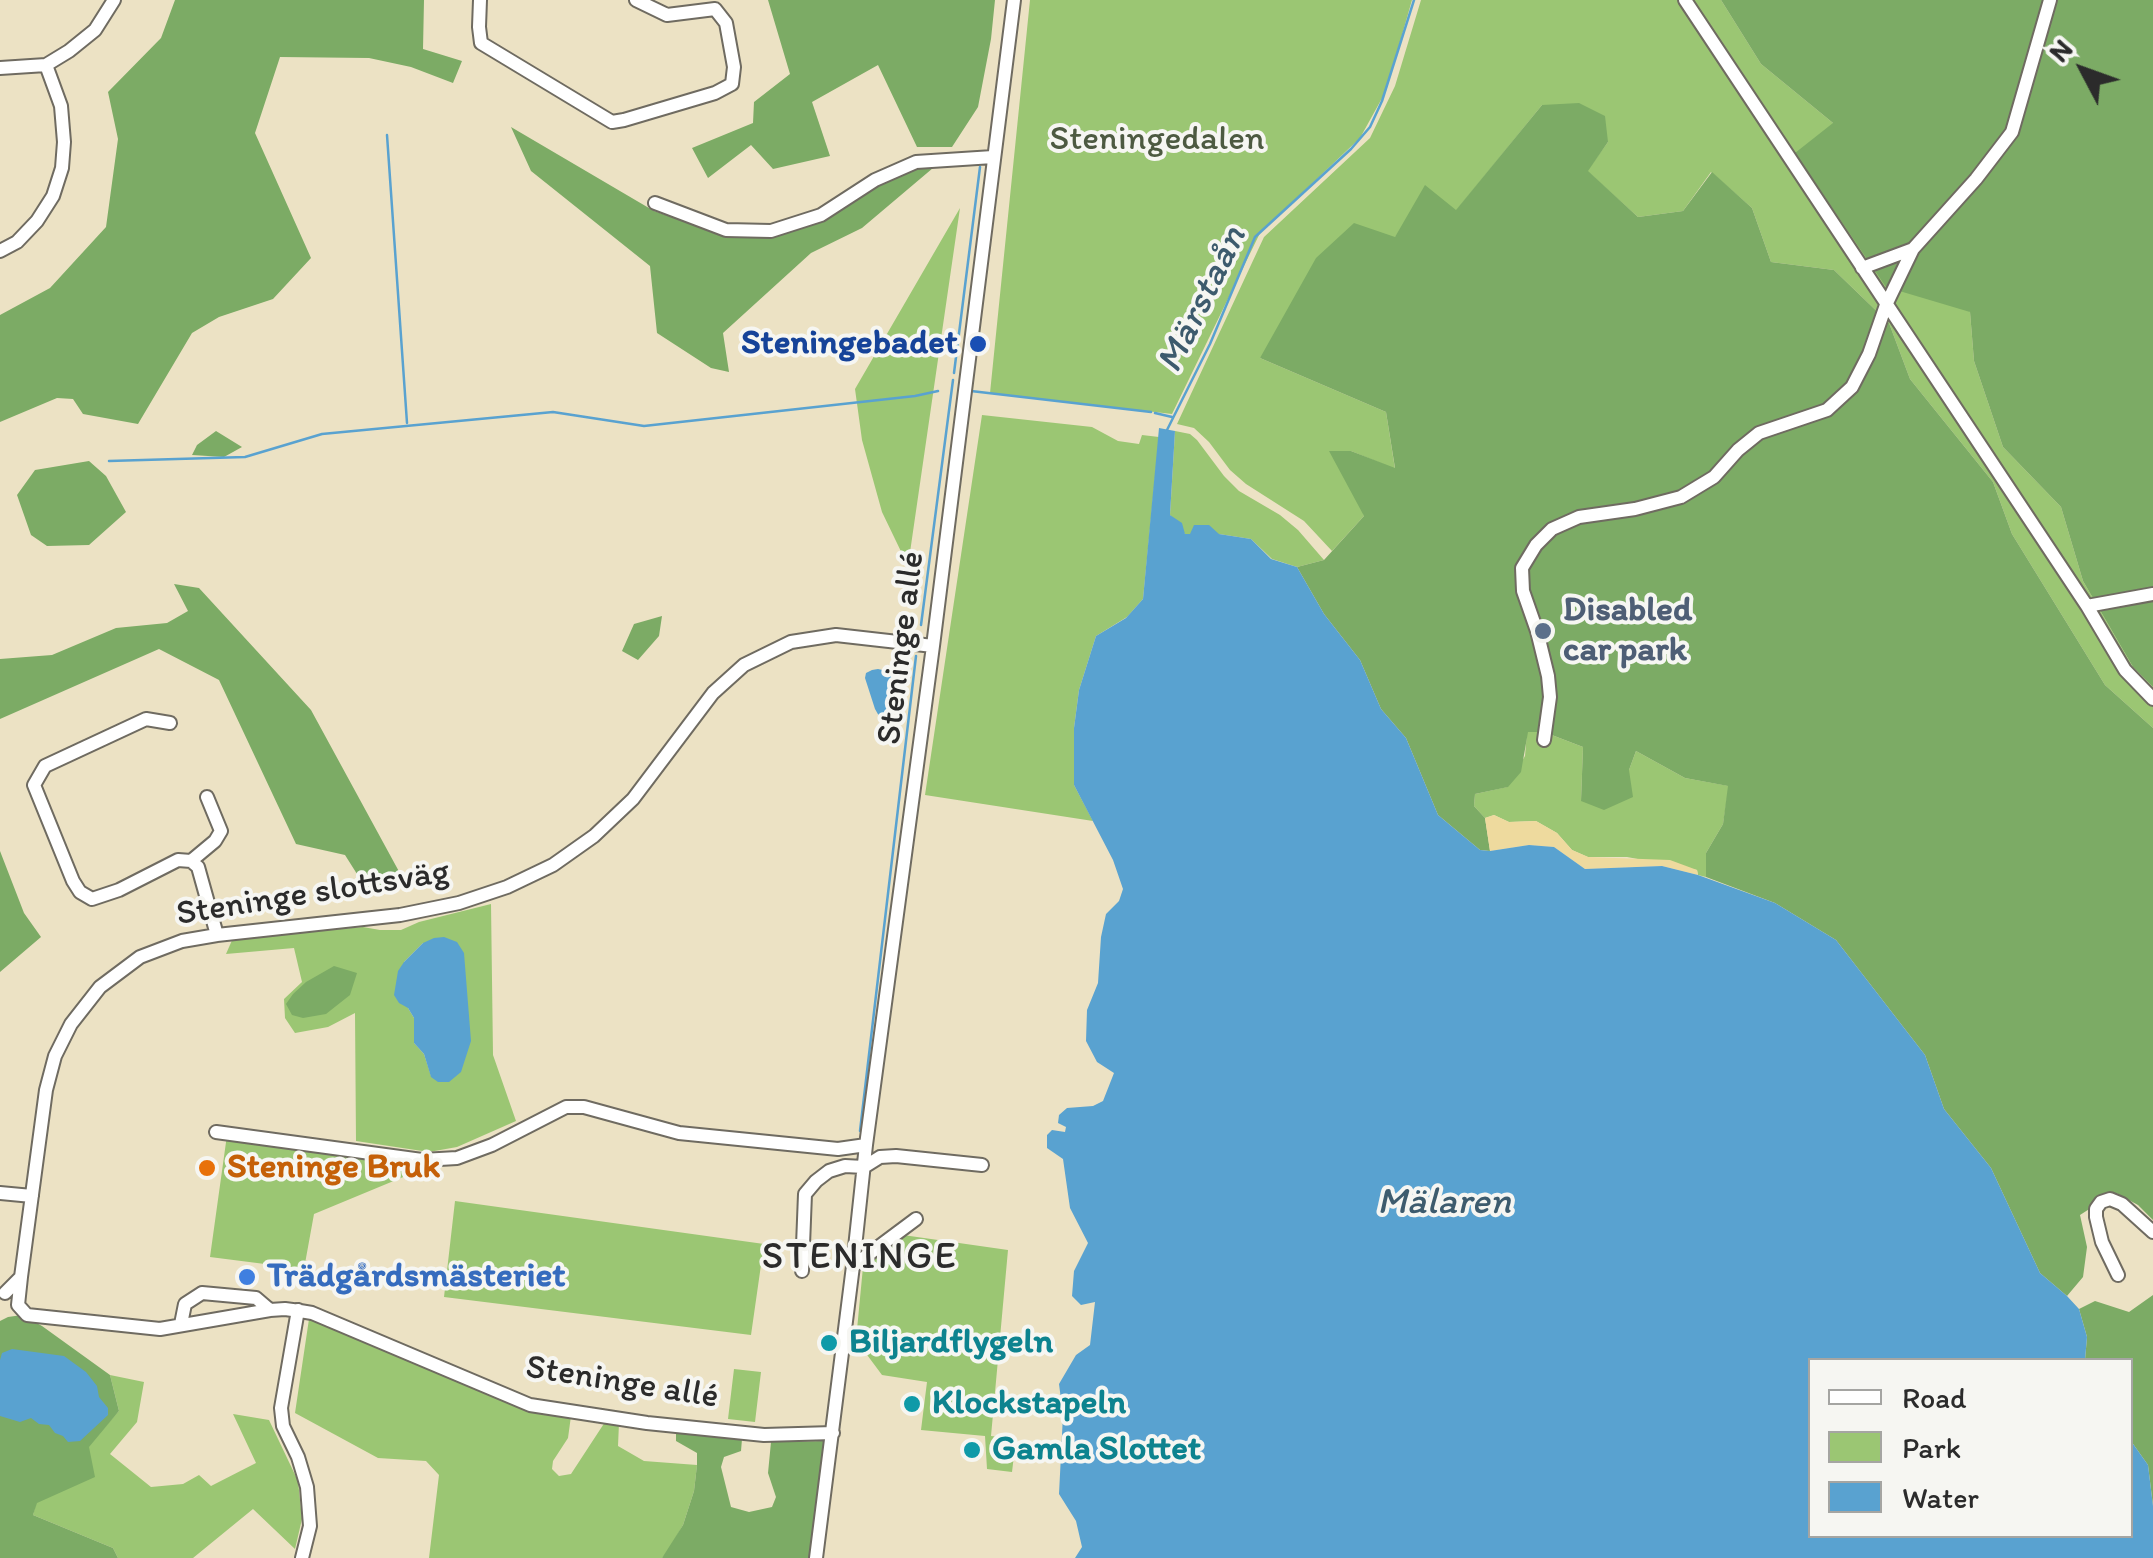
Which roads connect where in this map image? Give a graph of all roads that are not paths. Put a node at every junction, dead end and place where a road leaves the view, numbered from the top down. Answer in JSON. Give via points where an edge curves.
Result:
{"nodes":[{"id":1,"x":114,"y":0,"type":"edge"},
{"id":2,"x":480,"y":0,"type":"edge"},
{"id":3,"x":636,"y":0,"type":"edge"},
{"id":4,"x":1014,"y":0,"type":"edge"},
{"id":5,"x":1685,"y":0,"type":"edge"},
{"id":6,"x":2050,"y":0,"type":"edge"},
{"id":7,"x":46,"y":65,"type":"junction"},
{"id":8,"x":0,"y":68,"type":"edge"},
{"id":9,"x":993,"y":158,"type":"junction"},
{"id":10,"x":654,"y":203,"type":"dead end"},
{"id":11,"x":1913,"y":250,"type":"junction"},
{"id":12,"x":0,"y":251,"type":"edge"},
{"id":13,"x":1862,"y":268,"type":"junction"},
{"id":14,"x":1886,"y":305,"type":"junction"},
{"id":15,"x":2153,"y":594,"type":"edge"},
{"id":16,"x":2087,"y":606,"type":"junction"},
{"id":17,"x":932,"y":646,"type":"junction"},
{"id":18,"x":2153,"y":699,"type":"edge"},
{"id":19,"x":170,"y":723,"type":"dead end"},
{"id":20,"x":1544,"y":740,"type":"dead end"},
{"id":21,"x":207,"y":797,"type":"dead end"},
{"id":22,"x":191,"y":861,"type":"junction"},
{"id":23,"x":217,"y":935,"type":"junction"},
{"id":24,"x":216,"y":1132,"type":"dead end"},
{"id":25,"x":866,"y":1145,"type":"junction"},
{"id":26,"x":982,"y":1165,"type":"dead end"},
{"id":27,"x":864,"y":1167,"type":"junction"},
{"id":28,"x":0,"y":1193,"type":"edge"},
{"id":29,"x":32,"y":1196,"type":"junction"},
{"id":30,"x":916,"y":1219,"type":"dead end"},
{"id":31,"x":2153,"y":1232,"type":"edge"},
{"id":32,"x":854,"y":1266,"type":"junction"},
{"id":33,"x":802,"y":1271,"type":"dead end"},
{"id":34,"x":2118,"y":1275,"type":"dead end"},
{"id":35,"x":21,"y":1276,"type":"junction"},
{"id":36,"x":5,"y":1293,"type":"dead end"},
{"id":37,"x":270,"y":1310,"type":"junction"},
{"id":38,"x":298,"y":1310,"type":"junction"},
{"id":39,"x":181,"y":1324,"type":"junction"},
{"id":40,"x":833,"y":1433,"type":"junction"},
{"id":41,"x":302,"y":1558,"type":"edge"},
{"id":42,"x":816,"y":1558,"type":"edge"}],
"edges":[{"from":1,"to":7,"type":"street","via":[[95,30]]},
{"from":2,"to":3,"type":"street","via":[[482,43],[612,122],[732,84],[726,23],[715,9],[667,15]]},
{"from":4,"to":9,"type":"street","name":"Steninge allé"},
{"from":5,"to":13,"type":"street"},
{"from":6,"to":11,"type":"street","via":[[2012,132]]},
{"from":7,"to":8,"type":"street"},
{"from":7,"to":12,"type":"street","via":[[61,106],[62,168],[37,221]]},
{"from":9,"to":10,"type":"street","via":[[916,162],[821,215],[771,231],[726,230]]},
{"from":9,"to":17,"type":"street","name":"Steninge allé"},
{"from":11,"to":13,"type":"street"},
{"from":11,"to":14,"type":"street"},
{"from":13,"to":14,"type":"street"},
{"from":14,"to":16,"type":"street"},
{"from":14,"to":20,"type":"street","via":[[1852,387],[1827,410],[1759,433],[1714,477],[1680,497],[1579,517],[1536,545],[1522,568],[1548,676]]},
{"from":15,"to":16,"type":"street"},
{"from":16,"to":18,"type":"street","via":[[2124,670]]},
{"from":17,"to":23,"type":"street","name":"Steninge slottsväg","via":[[836,635],[791,642],[744,665],[713,693],[633,800],[553,865],[508,887],[400,916]]},
{"from":17,"to":25,"type":"street","name":"Steninge allé"},
{"from":19,"to":22,"type":"street","via":[[146,719],[45,766],[34,785],[73,880],[92,899],[178,860]]},
{"from":21,"to":22,"type":"street","via":[[221,831]]},
{"from":22,"to":23,"type":"street"},
{"from":23,"to":29,"type":"street","name":"Steninge slottsväg","via":[[140,957],[100,987],[72,1024],[46,1090]]},
{"from":24,"to":25,"type":"street","via":[[422,1160],[457,1158],[566,1107],[679,1133]]},
{"from":25,"to":27,"type":"street","name":"Steninge allé"},
{"from":26,"to":27,"type":"street","via":[[896,1156]]},
{"from":27,"to":32,"type":"street","name":"Steninge allé"},
{"from":27,"to":33,"type":"street","via":[[829,1171],[804,1194]]},
{"from":28,"to":29,"type":"street"},
{"from":29,"to":35,"type":"street","name":"Steninge slottsväg"},
{"from":30,"to":32,"type":"street"},
{"from":31,"to":34,"type":"street","via":[[2122,1204],[2101,1202],[2096,1216],[2102,1242]]},
{"from":32,"to":40,"type":"street","name":"Steninge allé"},
{"from":35,"to":36,"type":"street"},
{"from":35,"to":39,"type":"street","name":"Steninge slottsväg","via":[[18,1305],[27,1315],[160,1329]]},
{"from":37,"to":38,"type":"street","name":"Steninge slottsväg"},
{"from":37,"to":39,"type":"street","name":"Steninge slottsväg"},
{"from":37,"to":39,"type":"street","via":[[256,1298],[202,1293],[185,1304]]},
{"from":38,"to":40,"type":"street","name":"Steninge allé","via":[[530,1405],[764,1436]]},
{"from":38,"to":41,"type":"street","via":[[282,1408],[307,1488],[310,1526]]},
{"from":40,"to":42,"type":"street","name":"Steninge allé"}]}
